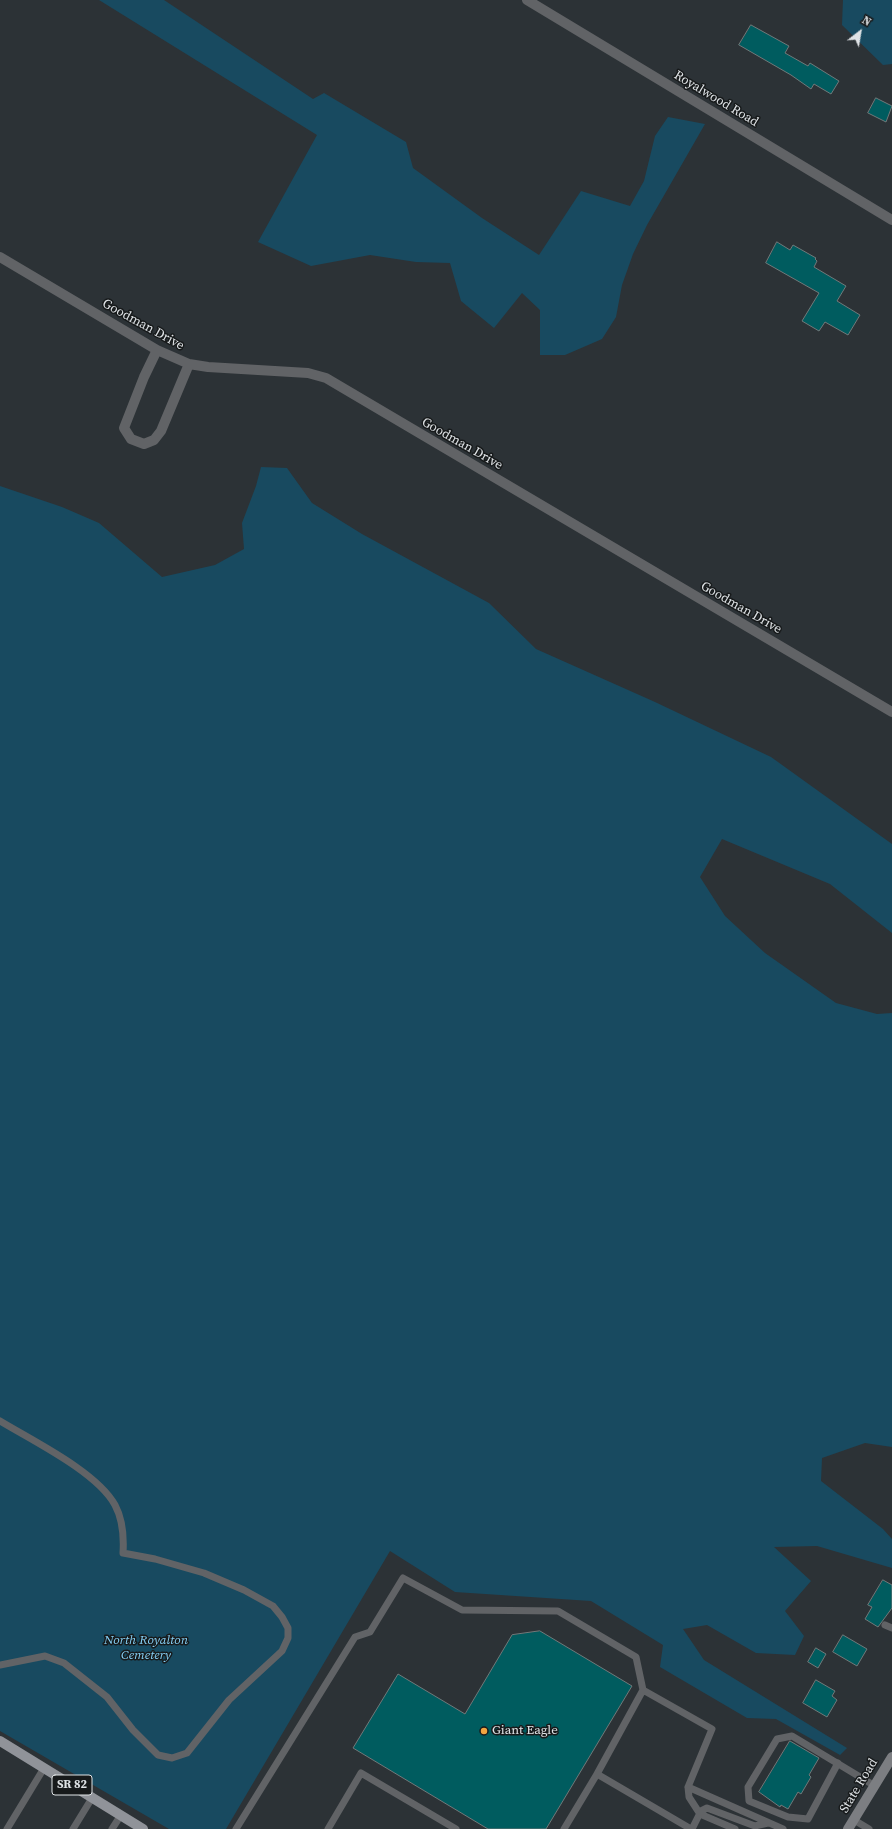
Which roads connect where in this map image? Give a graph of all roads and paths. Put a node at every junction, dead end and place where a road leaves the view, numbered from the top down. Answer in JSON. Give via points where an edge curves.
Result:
{"nodes":[{"id":1,"x":527,"y":0,"type":"edge"},
{"id":2,"x":892,"y":220,"type":"edge"},
{"id":3,"x":0,"y":257,"type":"edge"},
{"id":4,"x":157,"y":350,"type":"junction"},
{"id":5,"x":189,"y":364,"type":"junction"},
{"id":6,"x":892,"y":712,"type":"edge"},
{"id":7,"x":1,"y":1424,"type":"edge"},
{"id":8,"x":0,"y":1666,"type":"edge"},
{"id":9,"x":643,"y":1690,"type":"junction"},
{"id":10,"x":0,"y":1741,"type":"edge"},
{"id":11,"x":892,"y":1758,"type":"edge"},
{"id":12,"x":838,"y":1763,"type":"junction"},
{"id":13,"x":44,"y":1768,"type":"junction"},
{"id":14,"x":597,"y":1774,"type":"junction"},
{"id":15,"x":875,"y":1786,"type":"junction"},
{"id":16,"x":688,"y":1787,"type":"junction"},
{"id":17,"x":92,"y":1798,"type":"junction"},
{"id":18,"x":700,"y":1814,"type":"junction"},
{"id":19,"x":121,"y":1815,"type":"junction"},
{"id":20,"x":854,"y":1820,"type":"junction"},
{"id":21,"x":768,"y":1823,"type":"junction"},
{"id":22,"x":7,"y":1829,"type":"edge"},
{"id":23,"x":73,"y":1829,"type":"edge"},
{"id":24,"x":112,"y":1829,"type":"edge"},
{"id":25,"x":143,"y":1829,"type":"edge"},
{"id":26,"x":236,"y":1829,"type":"edge"},
{"id":27,"x":328,"y":1829,"type":"edge"},
{"id":28,"x":456,"y":1829,"type":"edge"},
{"id":29,"x":564,"y":1829,"type":"edge"},
{"id":30,"x":692,"y":1829,"type":"edge"},
{"id":31,"x":735,"y":1829,"type":"edge"},
{"id":32,"x":783,"y":1829,"type":"edge"},
{"id":33,"x":848,"y":1829,"type":"edge"},
{"id":34,"x":869,"y":1829,"type":"edge"}],
"edges":[{"from":1,"to":2,"type":"street","name":"Royalwood Road"},
{"from":3,"to":4,"type":"street","name":"Goodman Drive"},
{"from":4,"to":5,"type":"street","name":"Goodman Drive"},
{"from":4,"to":5,"type":"street","via":[[124,428],[131,439],[144,444],[154,440],[162,431]]},
{"from":5,"to":6,"type":"street","name":"Goodman Drive","via":[[308,373],[326,378]]},
{"from":7,"to":8,"type":"lane","via":[[88,1476],[104,1490],[116,1506],[124,1534],[123,1553],[204,1573],[244,1590],[273,1606],[288,1628],[288,1638],[282,1651],[229,1700],[187,1753],[172,1758],[158,1755],[133,1730],[107,1697],[64,1663],[45,1656]]},
{"from":9,"to":14,"type":"lane"},
{"from":9,"to":16,"type":"lane","via":[[712,1729]]},
{"from":9,"to":26,"type":"lane","via":[[636,1657],[558,1611],[462,1610],[403,1578],[370,1632],[355,1637]]},
{"from":10,"to":13,"type":"main road","number":"SR 82"},
{"from":11,"to":15,"type":"main road","name":"State Road"},
{"from":12,"to":12,"type":"lane","via":[[792,1736],[777,1739],[748,1787],[749,1801],[788,1817],[808,1819]]},
{"from":12,"to":15,"type":"lane"},
{"from":13,"to":17,"type":"main road","number":"SR 82"},
{"from":13,"to":22,"type":"lane"},
{"from":14,"to":29,"type":"lane"},
{"from":14,"to":30,"type":"lane"},
{"from":15,"to":20,"type":"main road","name":"State Road"},
{"from":16,"to":18,"type":"lane","via":[[689,1797]]},
{"from":16,"to":21,"type":"lane"},
{"from":17,"to":19,"type":"main road","number":"SR 82"},
{"from":17,"to":23,"type":"lane"},
{"from":18,"to":21,"type":"lane","via":[[707,1808],[755,1826]]},
{"from":18,"to":30,"type":"lane"},
{"from":18,"to":31,"type":"lane"},
{"from":19,"to":24,"type":"lane"},
{"from":19,"to":25,"type":"main road","number":"SR 82"},
{"from":20,"to":33,"type":"main road","name":"State Road"},
{"from":20,"to":34,"type":"lane"},
{"from":21,"to":32,"type":"lane"},
{"from":27,"to":28,"type":"lane","via":[[361,1773]]}]}
